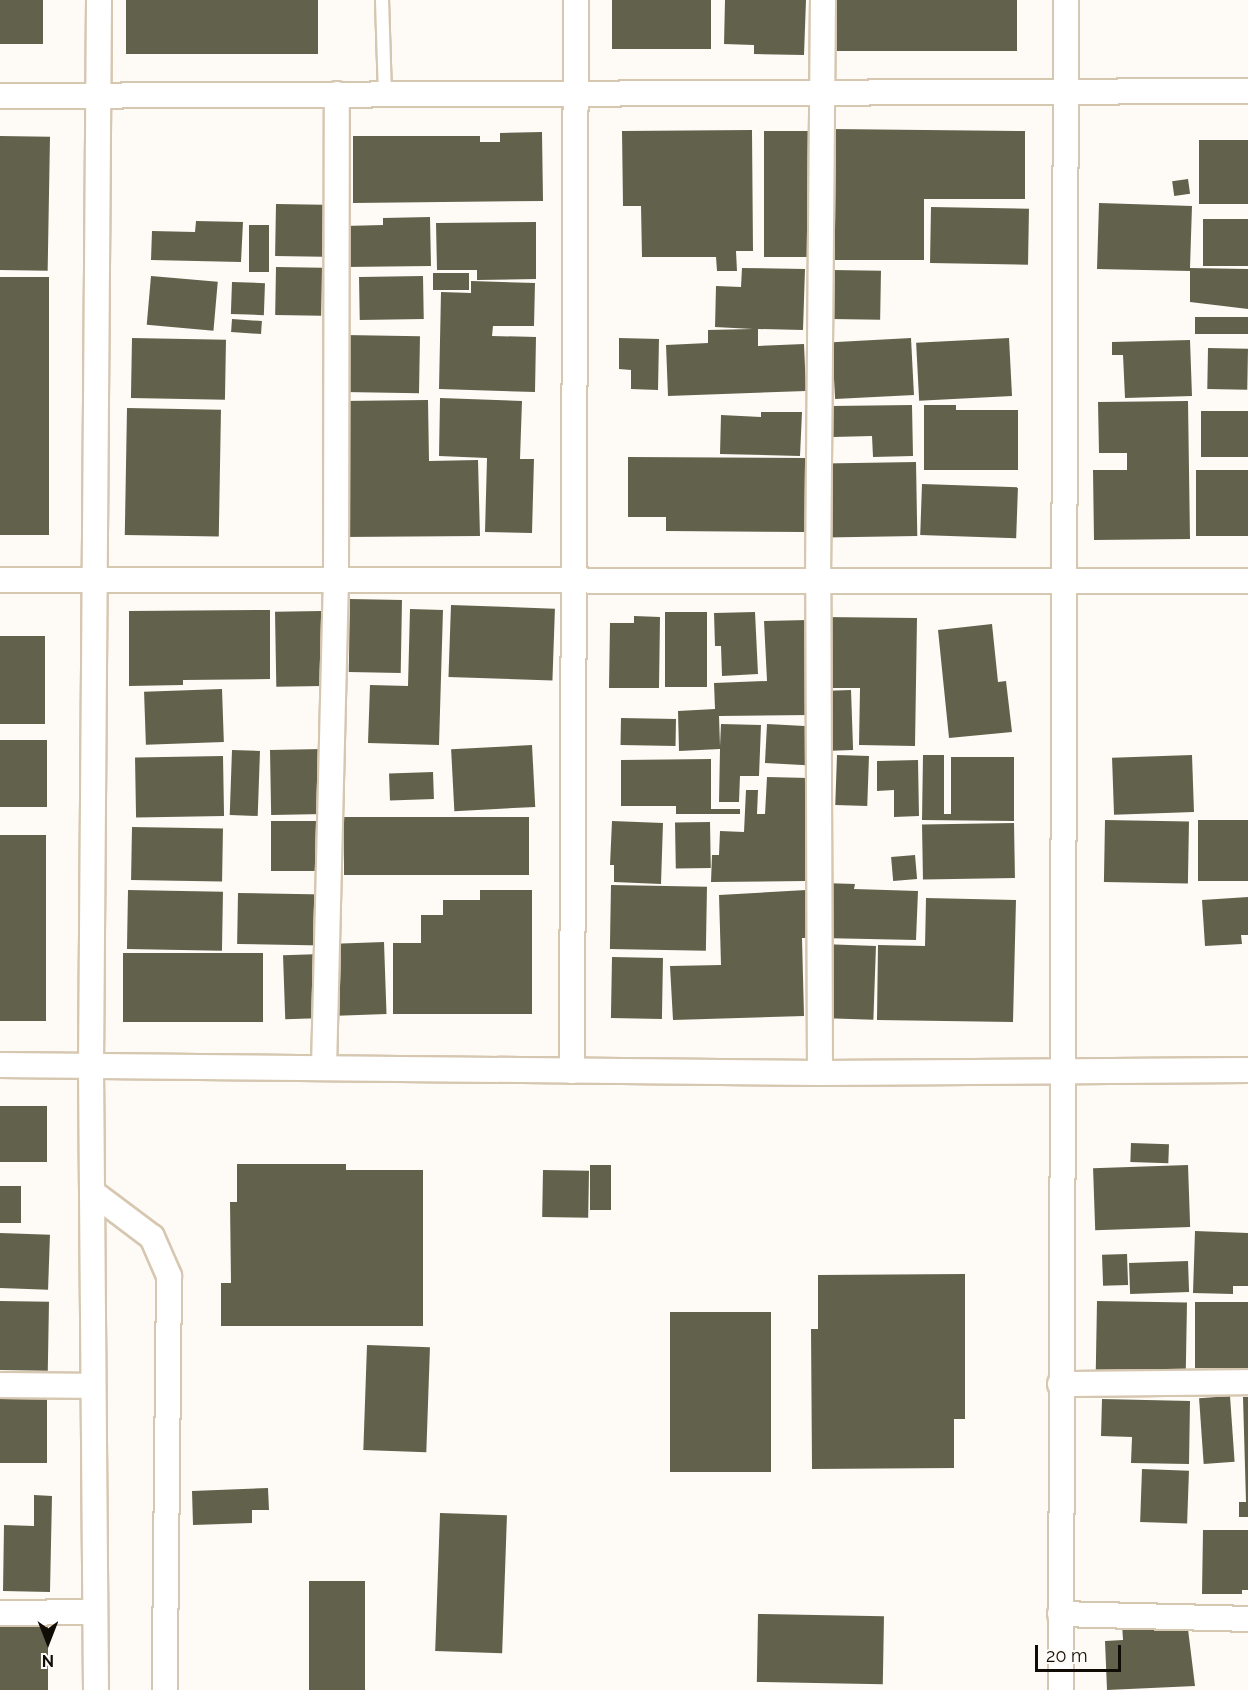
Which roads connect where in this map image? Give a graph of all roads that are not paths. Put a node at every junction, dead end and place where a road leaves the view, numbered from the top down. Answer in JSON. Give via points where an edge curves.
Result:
{"nodes":[{"id":1,"x":99,"y":0,"type":"edge"},
{"id":2,"x":382,"y":0,"type":"edge"},
{"id":3,"x":576,"y":0,"type":"edge"},
{"id":4,"x":823,"y":0,"type":"edge"},
{"id":5,"x":1066,"y":0,"type":"edge"},
{"id":6,"x":1065,"y":89,"type":"junction"},
{"id":7,"x":824,"y":90,"type":"junction"},
{"id":8,"x":1248,"y":91,"type":"edge"},
{"id":9,"x":337,"y":94,"type":"junction"},
{"id":10,"x":0,"y":96,"type":"edge"},
{"id":11,"x":98,"y":96,"type":"junction"},
{"id":12,"x":385,"y":96,"type":"junction"},
{"id":13,"x":576,"y":96,"type":"junction"},
{"id":14,"x":336,"y":579,"type":"junction"},
{"id":15,"x":0,"y":580,"type":"edge"},
{"id":16,"x":93,"y":581,"type":"junction"},
{"id":17,"x":572,"y":581,"type":"junction"},
{"id":18,"x":818,"y":581,"type":"junction"},
{"id":19,"x":1061,"y":581,"type":"junction"},
{"id":20,"x":1248,"y":581,"type":"edge"},
{"id":21,"x":0,"y":1065,"type":"edge"},
{"id":22,"x":91,"y":1067,"type":"junction"},
{"id":23,"x":324,"y":1068,"type":"junction"},
{"id":24,"x":1248,"y":1070,"type":"edge"},
{"id":25,"x":572,"y":1071,"type":"junction"},
{"id":26,"x":1061,"y":1071,"type":"junction"},
{"id":27,"x":820,"y":1073,"type":"junction"},
{"id":28,"x":92,"y":1192,"type":"junction"},
{"id":29,"x":1248,"y":1382,"type":"edge"},
{"id":30,"x":1060,"y":1384,"type":"junction"},
{"id":31,"x":0,"y":1385,"type":"edge"},
{"id":32,"x":93,"y":1386,"type":"junction"},
{"id":33,"x":1248,"y":1606,"type":"edge"},
{"id":34,"x":1060,"y":1608,"type":"junction"},
{"id":35,"x":95,"y":1612,"type":"junction"},
{"id":36,"x":0,"y":1613,"type":"edge"},
{"id":37,"x":1248,"y":1619,"type":"edge"},
{"id":38,"x":96,"y":1690,"type":"edge"},
{"id":39,"x":165,"y":1690,"type":"edge"},
{"id":40,"x":1061,"y":1690,"type":"edge"}],
"edges":[{"from":1,"to":11,"type":"street"},
{"from":2,"to":12,"type":"lane"},
{"from":3,"to":13,"type":"street"},
{"from":4,"to":7,"type":"street"},
{"from":5,"to":6,"type":"street"},
{"from":6,"to":7,"type":"street"},
{"from":6,"to":8,"type":"street"},
{"from":6,"to":19,"type":"street"},
{"from":7,"to":13,"type":"street"},
{"from":7,"to":18,"type":"street"},
{"from":9,"to":11,"type":"street"},
{"from":9,"to":12,"type":"street"},
{"from":9,"to":14,"type":"street"},
{"from":10,"to":11,"type":"street"},
{"from":11,"to":16,"type":"street"},
{"from":12,"to":13,"type":"street"},
{"from":13,"to":17,"type":"street"},
{"from":14,"to":16,"type":"street"},
{"from":14,"to":17,"type":"street"},
{"from":14,"to":23,"type":"street"},
{"from":15,"to":16,"type":"street"},
{"from":16,"to":22,"type":"street"},
{"from":17,"to":18,"type":"street"},
{"from":17,"to":25,"type":"street"},
{"from":18,"to":19,"type":"street"},
{"from":18,"to":27,"type":"street"},
{"from":19,"to":20,"type":"street"},
{"from":19,"to":26,"type":"street"},
{"from":21,"to":22,"type":"street"},
{"from":22,"to":23,"type":"street"},
{"from":22,"to":28,"type":"street"},
{"from":23,"to":25,"type":"street"},
{"from":24,"to":26,"type":"street"},
{"from":25,"to":27,"type":"street"},
{"from":26,"to":27,"type":"street"},
{"from":26,"to":30,"type":"street"},
{"from":28,"to":32,"type":"street"},
{"from":28,"to":39,"type":"street","via":[[152,1237],[169,1276]]},
{"from":29,"to":30,"type":"street"},
{"from":30,"to":34,"type":"street"},
{"from":31,"to":32,"type":"street"},
{"from":32,"to":35,"type":"street"},
{"from":33,"to":34,"type":"street"},
{"from":34,"to":37,"type":"street"},
{"from":34,"to":40,"type":"street"},
{"from":35,"to":36,"type":"street"},
{"from":35,"to":38,"type":"street"}]}
